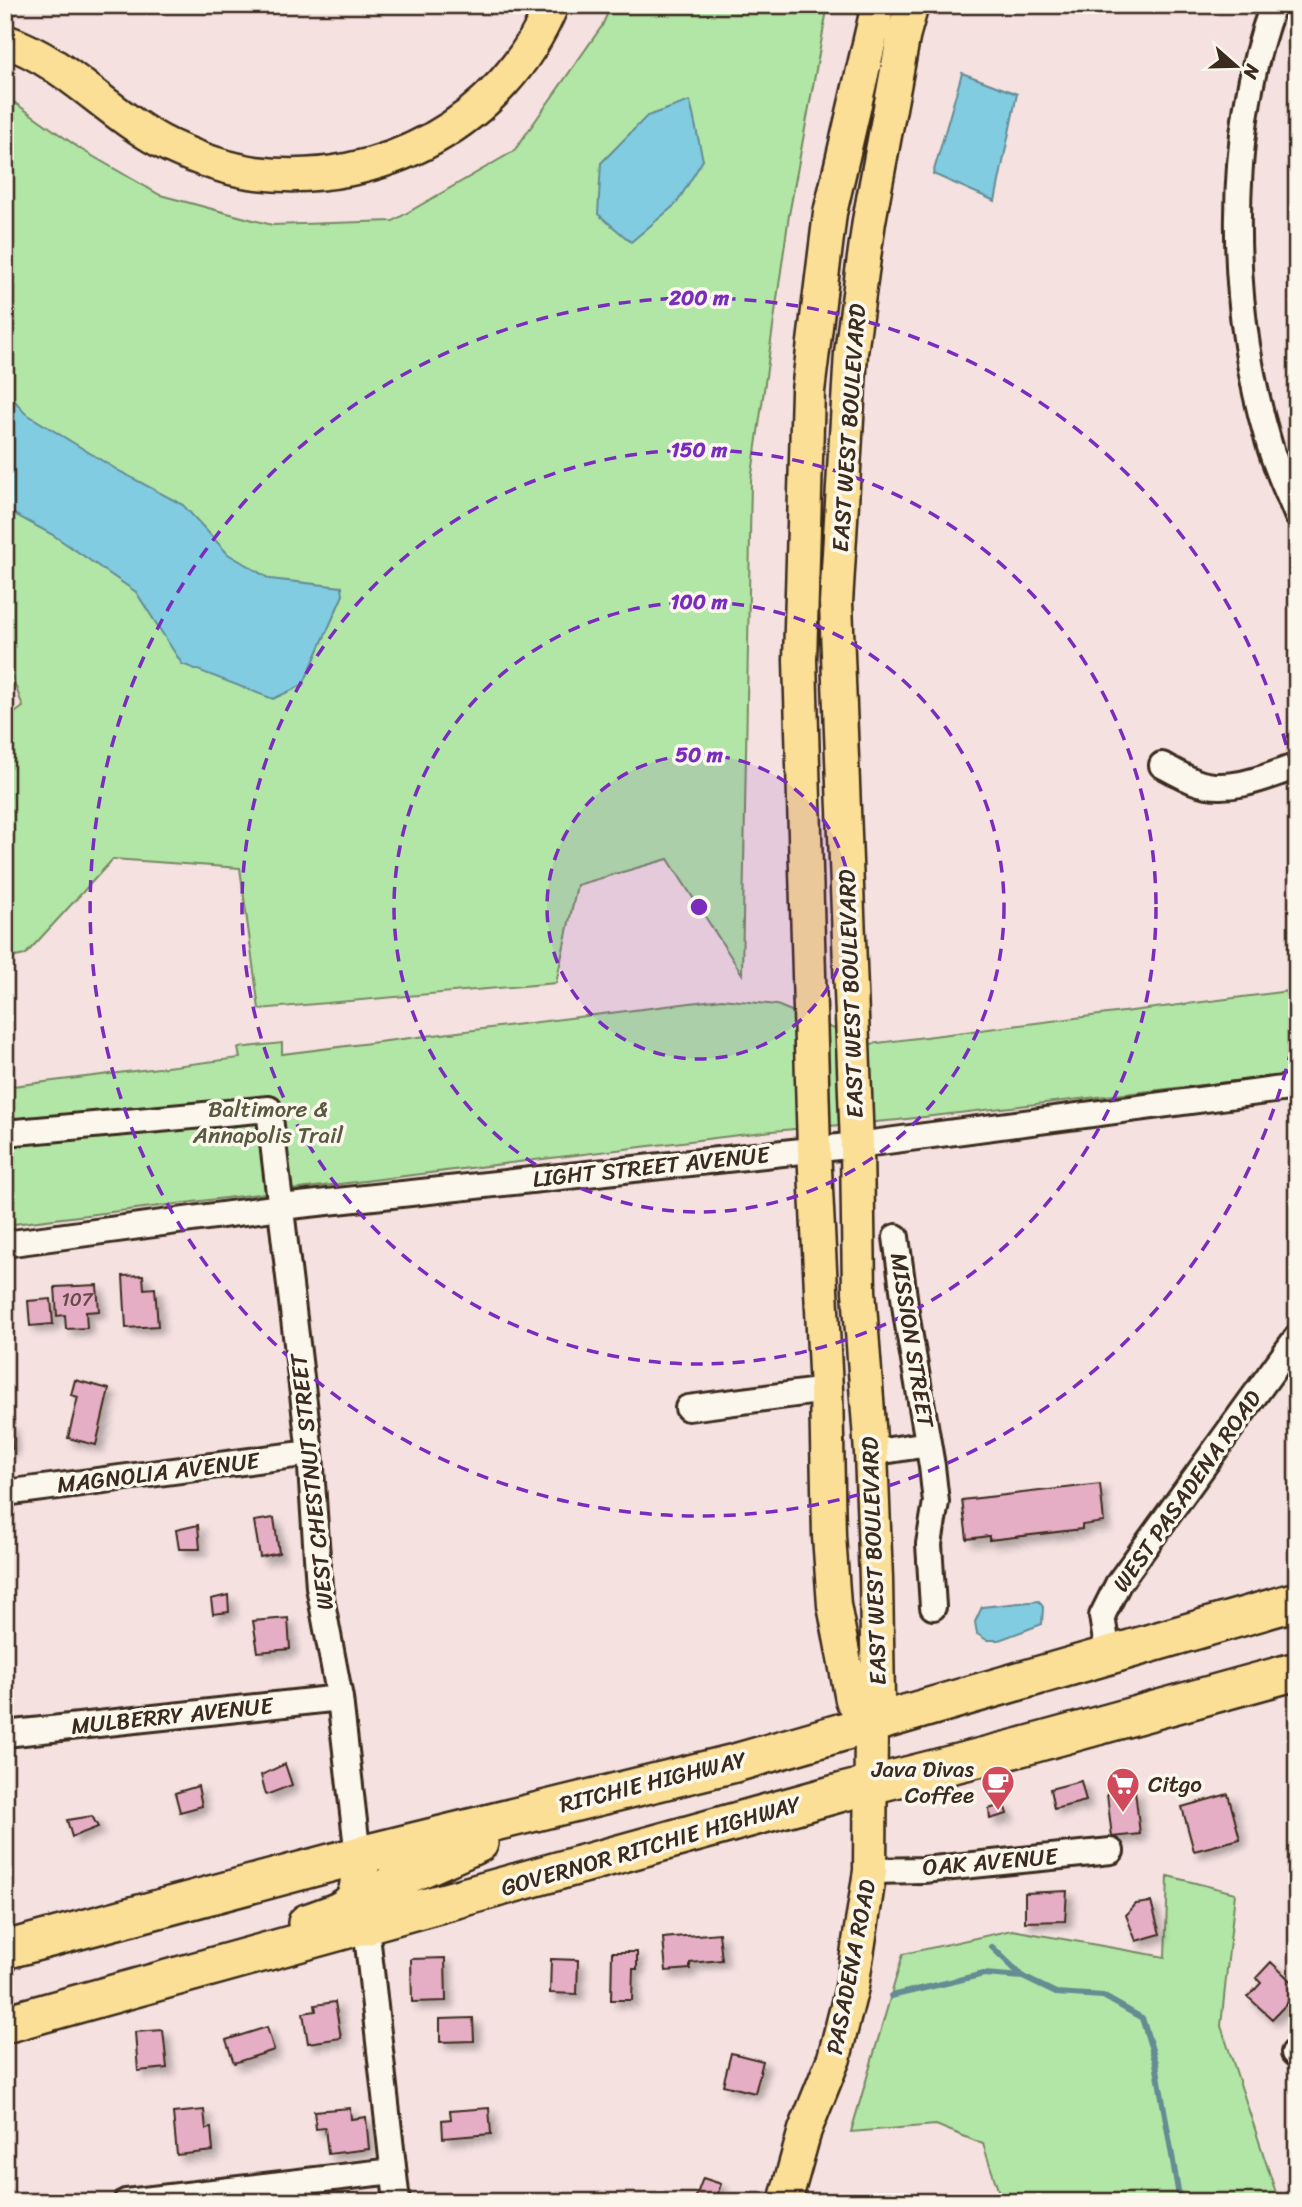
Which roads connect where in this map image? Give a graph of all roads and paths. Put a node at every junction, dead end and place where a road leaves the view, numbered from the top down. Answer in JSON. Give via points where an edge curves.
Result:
{"nodes":[{"id":1,"x":552,"y":5,"type":"edge"},
{"id":2,"x":878,"y":5,"type":"edge"},
{"id":3,"x":912,"y":5,"type":"edge"},
{"id":4,"x":1273,"y":5,"type":"edge"},
{"id":5,"x":5,"y":41,"type":"edge"},
{"id":6,"x":1297,"y":515,"type":"edge"},
{"id":7,"x":1162,"y":765,"type":"dead end"},
{"id":8,"x":1297,"y":766,"type":"edge"},
{"id":9,"x":1297,"y":1087,"type":"edge"},
{"id":10,"x":5,"y":1133,"type":"edge"},
{"id":11,"x":857,"y":1145,"type":"junction"},
{"id":12,"x":814,"y":1149,"type":"junction"},
{"id":13,"x":281,"y":1207,"type":"junction"},
{"id":14,"x":896,"y":1237,"type":"dead end"},
{"id":15,"x":5,"y":1244,"type":"edge"},
{"id":16,"x":1297,"y":1337,"type":"edge"},
{"id":17,"x":826,"y":1390,"type":"junction"},
{"id":18,"x":688,"y":1408,"type":"dead end"},
{"id":19,"x":928,"y":1444,"type":"junction"},
{"id":20,"x":310,"y":1453,"type":"junction"},
{"id":21,"x":871,"y":1453,"type":"junction"},
{"id":22,"x":5,"y":1493,"type":"edge"},
{"id":23,"x":1297,"y":1601,"type":"edge"},
{"id":24,"x":933,"y":1607,"type":"dead end"},
{"id":25,"x":1108,"y":1654,"type":"junction"},
{"id":26,"x":1297,"y":1671,"type":"edge"},
{"id":27,"x":340,"y":1698,"type":"junction"},
{"id":28,"x":871,"y":1724,"type":"junction"},
{"id":29,"x":5,"y":1734,"type":"edge"},
{"id":30,"x":872,"y":1786,"type":"junction"},
{"id":31,"x":570,"y":1803,"type":"junction"},
{"id":32,"x":1111,"y":1850,"type":"dead end"},
{"id":33,"x":360,"y":1855,"type":"junction"},
{"id":34,"x":870,"y":1871,"type":"junction"},
{"id":35,"x":366,"y":1926,"type":"junction"},
{"id":36,"x":5,"y":1950,"type":"edge"},
{"id":37,"x":153,"y":1984,"type":"junction"},
{"id":38,"x":5,"y":2024,"type":"edge"},
{"id":39,"x":393,"y":2171,"type":"junction"},
{"id":40,"x":125,"y":2202,"type":"edge"},
{"id":41,"x":397,"y":2202,"type":"edge"},
{"id":42,"x":785,"y":2202,"type":"edge"}],
"edges":[{"from":1,"to":5,"type":"main road","via":[[508,78],[447,131],[384,161],[320,175],[254,173],[188,153],[143,130],[48,62]]},
{"from":2,"to":12,"type":"main road","name":"EAST WEST BOULEVARD","via":[[830,213],[807,391],[800,660]]},
{"from":3,"to":11,"type":"main road","name":"EAST WEST BOULEVARD","via":[[869,222],[851,353],[836,603]]},
{"from":4,"to":6,"type":"street","via":[[1251,82],[1242,150],[1239,285],[1255,390]]},
{"from":7,"to":8,"type":"street","via":[[1198,783],[1223,786]]},
{"from":9,"to":11,"type":"street","name":"LIGHT STREET AVENUE"},
{"from":10,"to":13,"type":"street","name":"WEST CHESTNUT STREET","via":[[269,1109]]},
{"from":11,"to":12,"type":"street","name":"LIGHT STREET AVENUE"},
{"from":11,"to":21,"type":"main road","name":"EAST WEST BOULEVARD","via":[[859,1291]]},
{"from":12,"to":13,"type":"street","name":"LIGHT STREET AVENUE"},
{"from":12,"to":17,"type":"main road","name":"EAST WEST BOULEVARD"},
{"from":13,"to":15,"type":"street","name":"LIGHT STREET AVENUE"},
{"from":13,"to":20,"type":"street","name":"WEST CHESTNUT STREET"},
{"from":14,"to":19,"type":"street","name":"MISSION STREET"},
{"from":16,"to":25,"type":"street","name":"WEST PASADENA ROAD","via":[[1118,1584],[1102,1616]]},
{"from":17,"to":18,"type":"street"},
{"from":17,"to":28,"type":"main road","name":"EAST WEST BOULEVARD","via":[[834,1605],[852,1700]]},
{"from":19,"to":21,"type":"street","name":"MISSION STREET"},
{"from":19,"to":24,"type":"street","name":"MISSION STREET","via":[[936,1502],[929,1544]]},
{"from":20,"to":22,"type":"street","name":"MAGNOLIA AVENUE"},
{"from":20,"to":27,"type":"street","name":"WEST CHESTNUT STREET","via":[[320,1587]]},
{"from":21,"to":28,"type":"main road","name":"EAST WEST BOULEVARD","via":[[878,1700]]},
{"from":23,"to":25,"type":"highway","name":"RITCHIE HIGHWAY"},
{"from":25,"to":28,"type":"highway","name":"RITCHIE HIGHWAY"},
{"from":26,"to":30,"type":"highway","name":"GOVERNOR RITCHIE HIGHWAY"},
{"from":27,"to":29,"type":"street","name":"MULBERRY AVENUE"},
{"from":27,"to":33,"type":"street","name":"WEST CHESTNUT STREET"},
{"from":28,"to":30,"type":"main road","name":"PASADENA ROAD"},
{"from":28,"to":31,"type":"highway","name":"RITCHIE HIGHWAY"},
{"from":30,"to":34,"type":"main road","name":"PASADENA ROAD"},
{"from":30,"to":35,"type":"highway","name":"GOVERNOR RITCHIE HIGHWAY"},
{"from":31,"to":33,"type":"highway","name":"RITCHIE HIGHWAY"},
{"from":31,"to":35,"type":"highway","via":[[395,1880]]},
{"from":32,"to":34,"type":"street","name":"OAK AVENUE","via":[[923,1870]]},
{"from":33,"to":36,"type":"highway","name":"RITCHIE HIGHWAY"},
{"from":33,"to":37,"type":"highway","via":[[360,1885],[344,1910]]},
{"from":34,"to":42,"type":"main road","name":"PASADENA ROAD","via":[[852,1987],[834,2059],[805,2130]]},
{"from":35,"to":37,"type":"highway","name":"GOVERNOR RITCHIE HIGHWAY"},
{"from":35,"to":39,"type":"street"},
{"from":37,"to":38,"type":"highway","name":"GOVERNOR RITCHIE HIGHWAY"},
{"from":39,"to":40,"type":"street"},
{"from":39,"to":41,"type":"street"}]}
